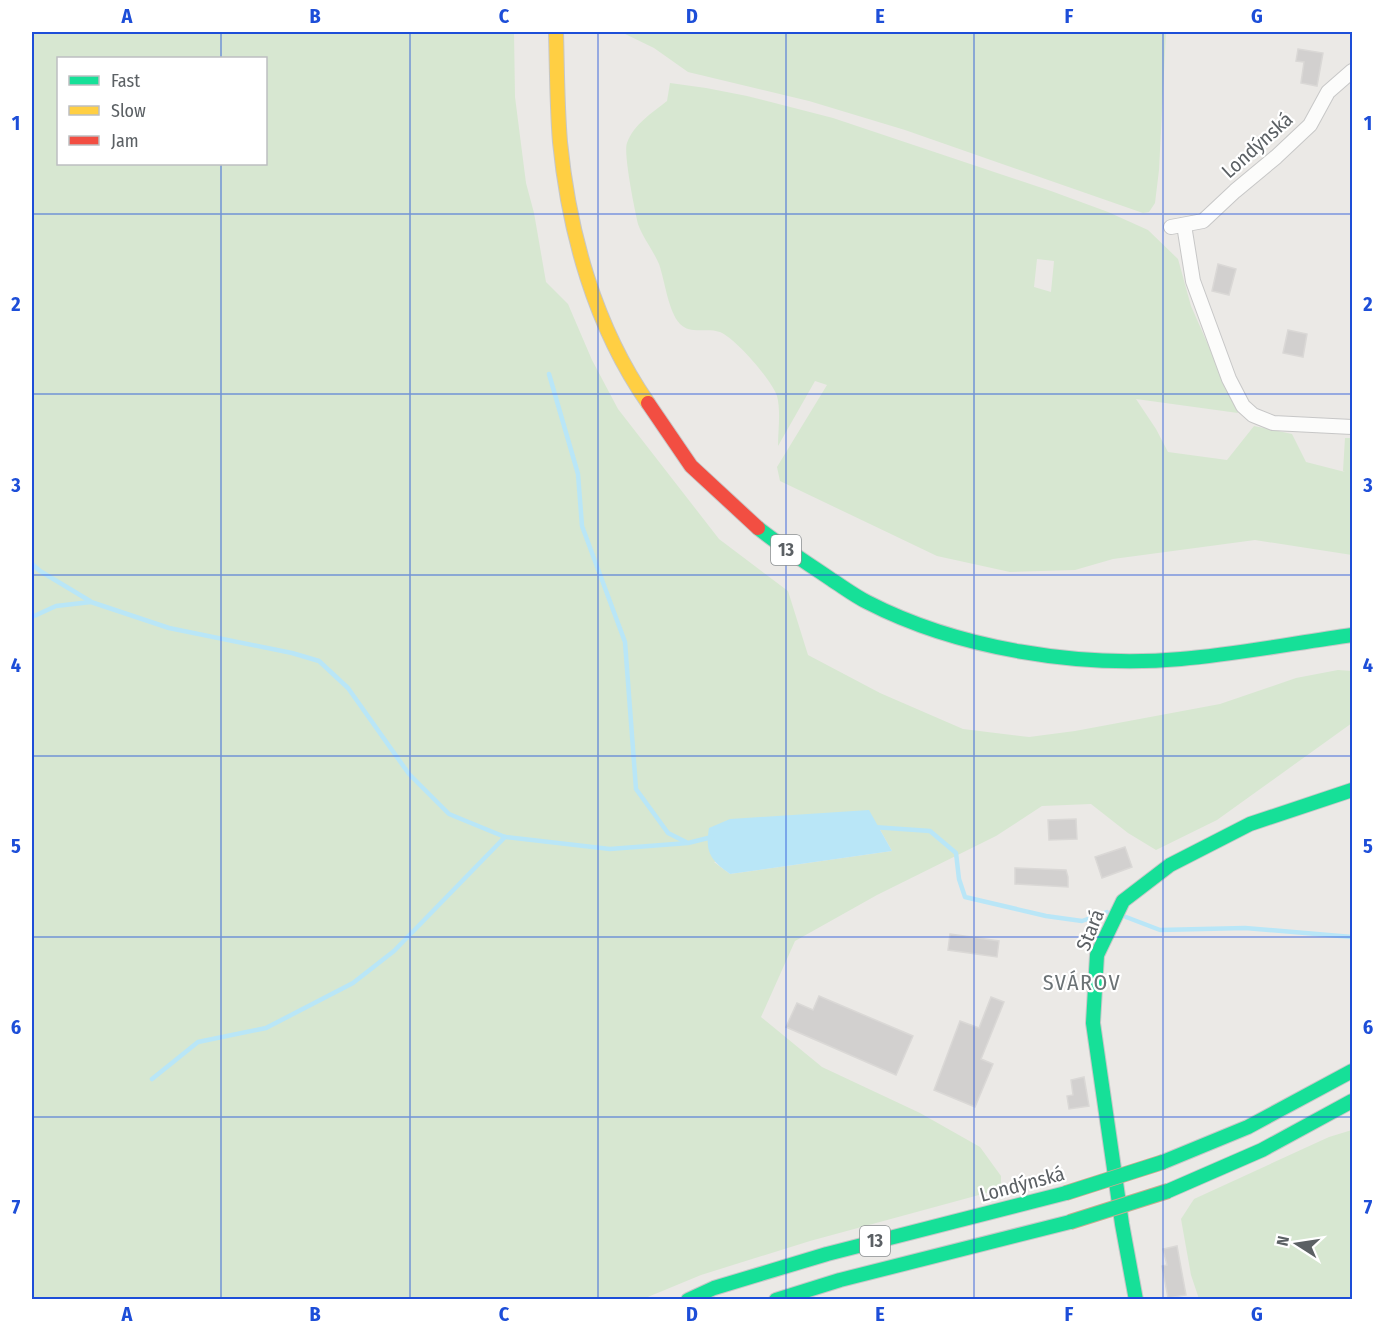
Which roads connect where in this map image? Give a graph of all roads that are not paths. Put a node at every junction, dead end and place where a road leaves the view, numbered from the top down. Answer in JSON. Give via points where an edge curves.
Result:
{"nodes":[{"id":1,"x":556,"y":32,"type":"edge"},
{"id":2,"x":1353,"y":71,"type":"edge"},
{"id":3,"x":1353,"y":427,"type":"edge"},
{"id":4,"x":1353,"y":635,"type":"edge"},
{"id":5,"x":1353,"y":790,"type":"edge"},
{"id":6,"x":1353,"y":1065,"type":"edge"},
{"id":7,"x":1353,"y":1071,"type":"edge"},
{"id":8,"x":1334,"y":1082,"type":"junction"},
{"id":9,"x":1353,"y":1101,"type":"edge"},
{"id":10,"x":688,"y":1299,"type":"edge"},
{"id":11,"x":776,"y":1299,"type":"edge"},
{"id":12,"x":1136,"y":1299,"type":"edge"}],
"edges":[{"from":1,"to":4,"type":"main road","number":"13","via":[[560,141],[570,216],[591,290],[612,340],[638,389],[692,466],[755,526],[789,552],[866,602],[906,619],[972,642],[1032,654],[1101,660],[1180,659]]},
{"from":2,"to":3,"type":"street","name":"Londýnská","via":[[1328,92],[1310,125],[1276,157],[1203,221],[1178,226],[1193,281],[1229,380],[1243,406],[1273,423]]},
{"from":5,"to":12,"type":"main road","name":"Stará","via":[[1250,824],[1170,865],[1123,901],[1097,955],[1093,1023]]},
{"from":6,"to":8,"type":"main road","number":"13"},
{"from":7,"to":8,"type":"main road","name":"Londýnská"},
{"from":8,"to":10,"type":"main road","name":"Londýnská","number":"13","bridge":true,"via":[[1248,1128],[1164,1162],[1066,1194],[827,1254]]},
{"from":9,"to":11,"type":"main road","number":"13","bridge":true,"via":[[1276,1144],[1168,1191],[1070,1222]]}]}
